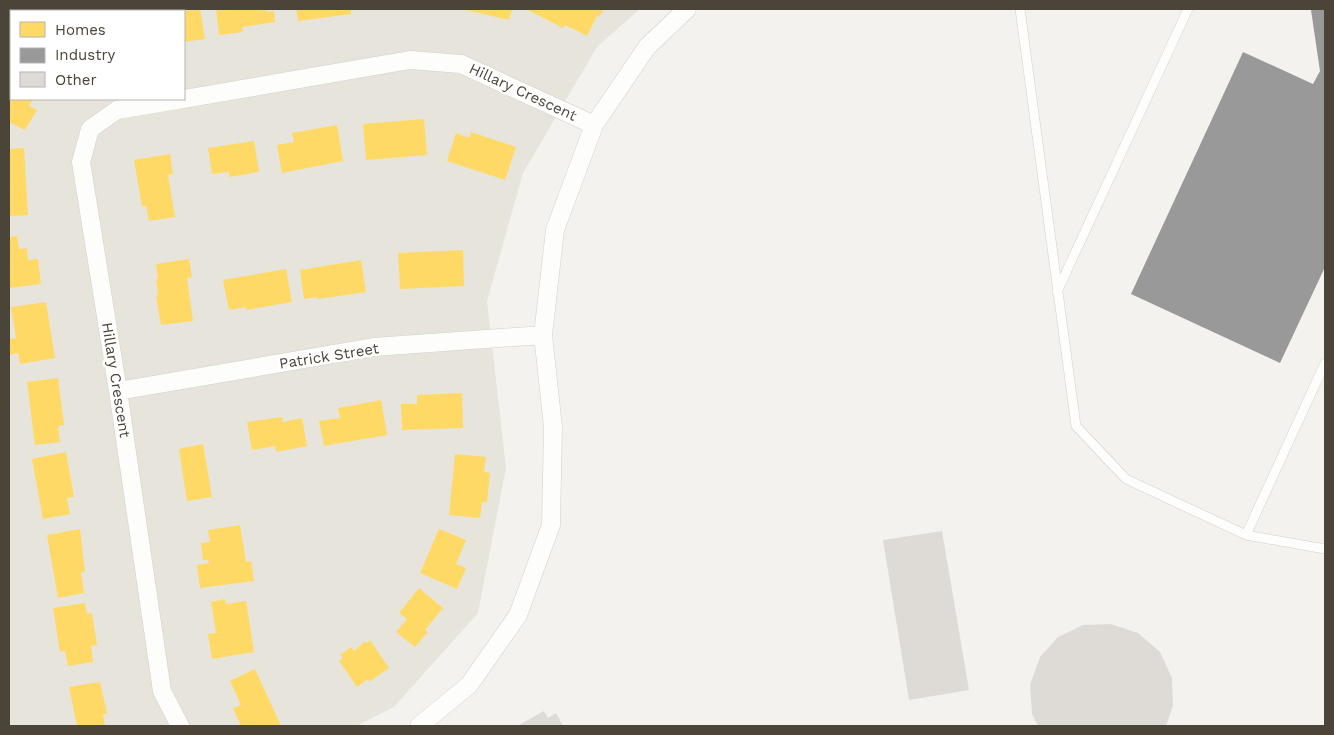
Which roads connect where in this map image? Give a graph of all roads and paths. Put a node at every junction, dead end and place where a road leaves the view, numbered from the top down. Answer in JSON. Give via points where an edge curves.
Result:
{"nodes":[{"id":1,"x":687,"y":9,"type":"edge"},
{"id":2,"x":1020,"y":9,"type":"edge"},
{"id":3,"x":1188,"y":9,"type":"edge"},
{"id":4,"x":185,"y":99,"type":"edge"},
{"id":5,"x":178,"y":100,"type":"edge"},
{"id":6,"x":594,"y":125,"type":"junction"},
{"id":7,"x":1057,"y":292,"type":"junction"},
{"id":8,"x":542,"y":335,"type":"junction"},
{"id":9,"x":1325,"y":363,"type":"edge"},
{"id":10,"x":118,"y":391,"type":"junction"},
{"id":11,"x":1246,"y":535,"type":"junction"},
{"id":12,"x":1325,"y":549,"type":"edge"},
{"id":13,"x":180,"y":726,"type":"edge"},
{"id":14,"x":419,"y":726,"type":"edge"}],
"edges":[{"from":1,"to":6,"type":"street","via":[[647,47]]},
{"from":2,"to":7,"type":"lane"},
{"from":3,"to":7,"type":"lane"},
{"from":4,"to":6,"type":"street","name":"Hillary Crescent","via":[[410,60],[461,64]]},
{"from":5,"to":10,"type":"street","name":"Hillary Crescent","via":[[117,110],[90,129],[81,162]]},
{"from":6,"to":8,"type":"street","via":[[555,230]]},
{"from":7,"to":11,"type":"lane","via":[[1076,426],[1126,479]]},
{"from":8,"to":10,"type":"street","name":"Patrick Street","via":[[374,347]]},
{"from":8,"to":14,"type":"street","via":[[553,427],[551,525],[518,615],[469,686]]},
{"from":9,"to":11,"type":"lane"},
{"from":10,"to":13,"type":"street","name":"Hillary Crescent","via":[[162,692]]},
{"from":11,"to":12,"type":"lane"}]}
